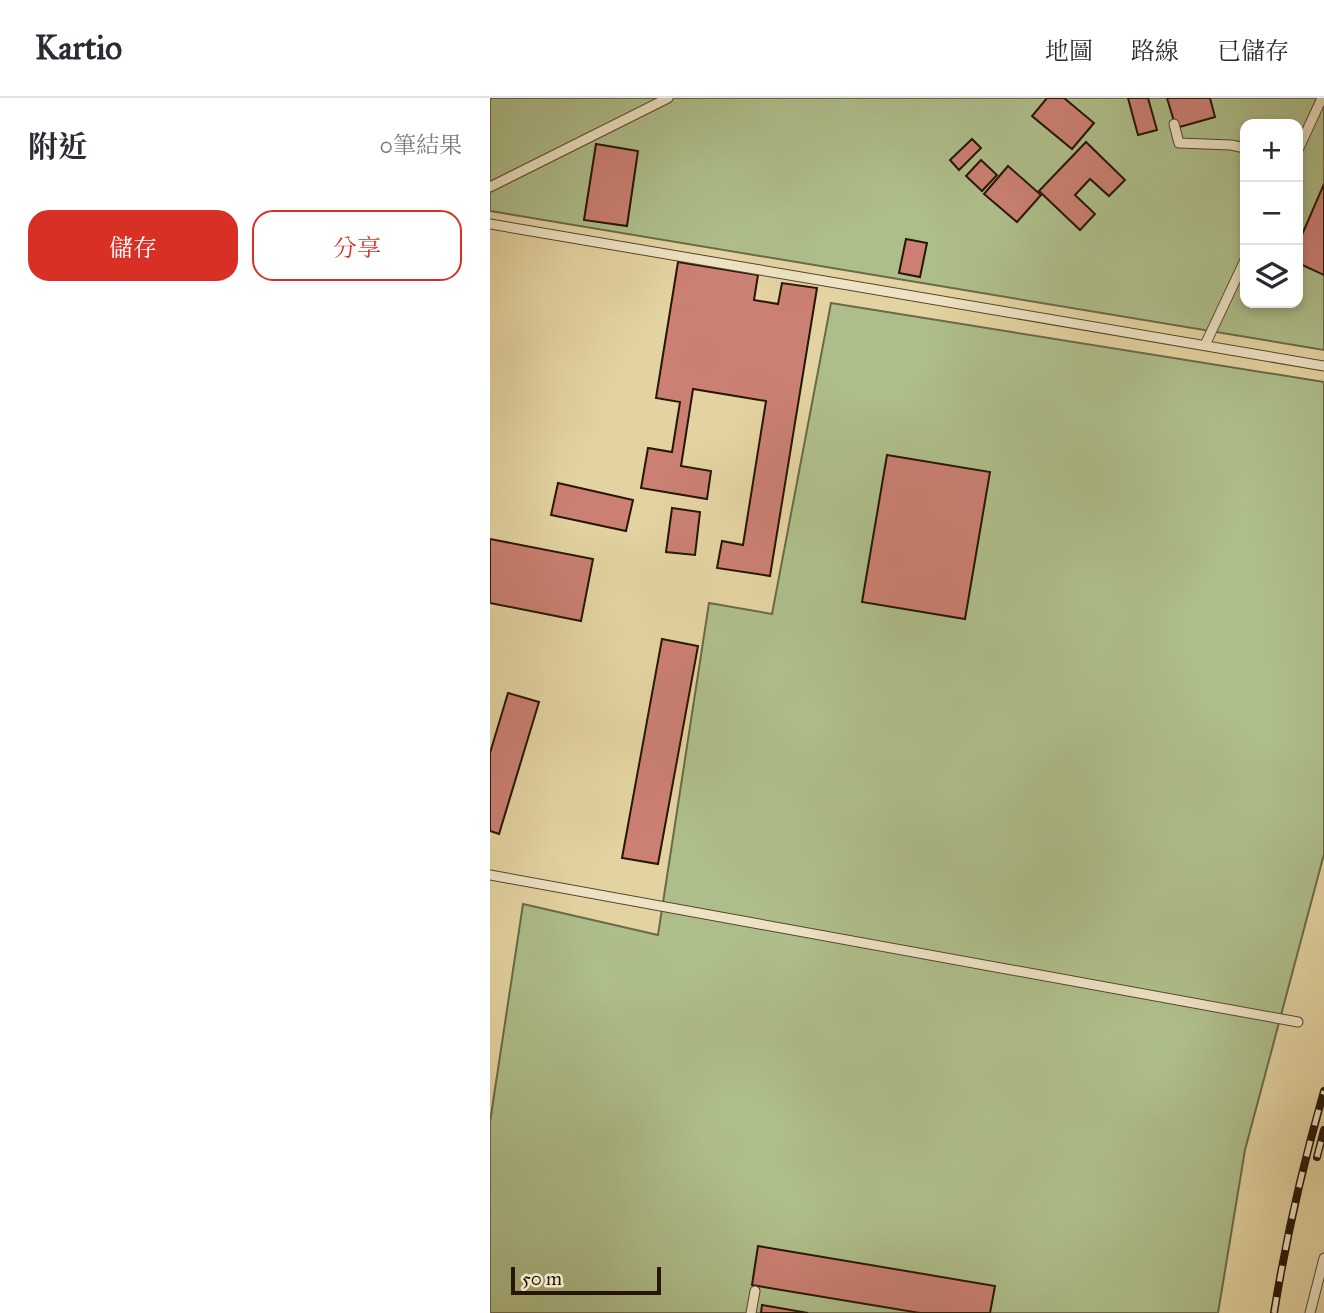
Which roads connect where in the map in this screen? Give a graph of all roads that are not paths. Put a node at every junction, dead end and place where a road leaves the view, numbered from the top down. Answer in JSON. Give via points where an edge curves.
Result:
{"nodes":[{"id":1,"x":668,"y":98,"type":"edge"},
{"id":2,"x":1322,"y":98,"type":"edge"},
{"id":3,"x":1174,"y":124,"type":"dead end"},
{"id":4,"x":1303,"y":139,"type":"edge"},
{"id":5,"x":1240,"y":147,"type":"edge"},
{"id":6,"x":490,"y":187,"type":"edge"},
{"id":7,"x":490,"y":224,"type":"edge"},
{"id":8,"x":1240,"y":271,"type":"edge"},
{"id":9,"x":1205,"y":345,"type":"junction"},
{"id":10,"x":1324,"y":366,"type":"edge"},
{"id":11,"x":490,"y":875,"type":"edge"},
{"id":12,"x":1298,"y":1022,"type":"dead end"},
{"id":13,"x":1324,"y":1258,"type":"edge"},
{"id":14,"x":755,"y":1291,"type":"dead end"},
{"id":15,"x":751,"y":1313,"type":"edge"},
{"id":16,"x":1310,"y":1313,"type":"edge"}],
"edges":[{"from":1,"to":6,"type":"lane"},
{"from":2,"to":4,"type":"lane"},
{"from":3,"to":5,"type":"lane","via":[[1179,143]]},
{"from":7,"to":9,"type":"lane"},
{"from":8,"to":9,"type":"lane"},
{"from":9,"to":10,"type":"lane"},
{"from":11,"to":12,"type":"lane"},
{"from":13,"to":16,"type":"lane"},
{"from":14,"to":15,"type":"lane"}]}
